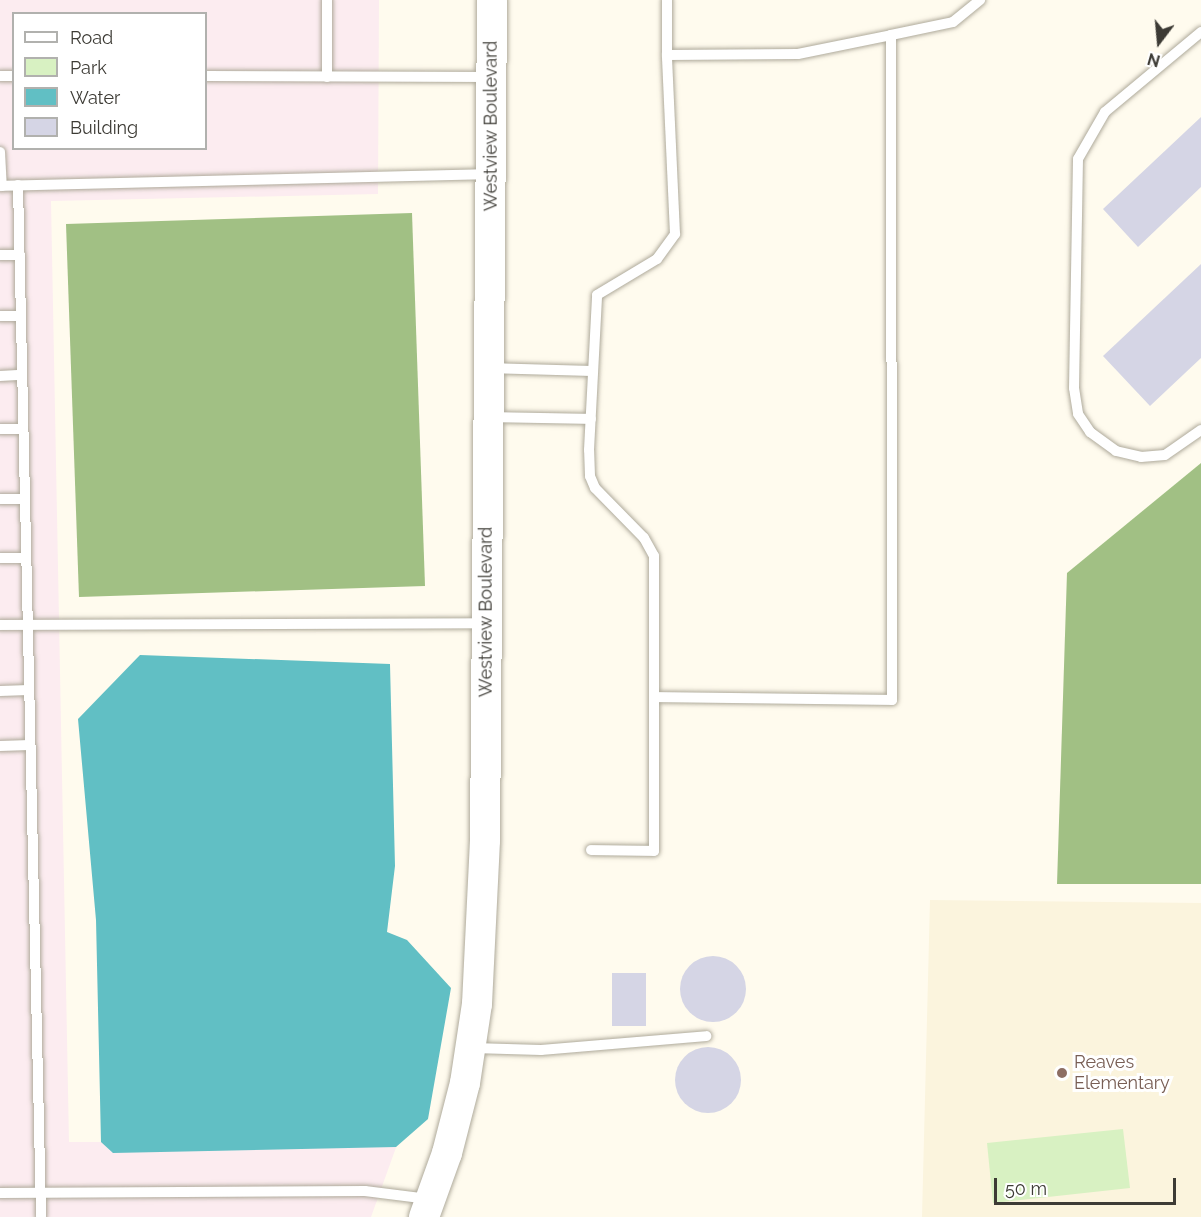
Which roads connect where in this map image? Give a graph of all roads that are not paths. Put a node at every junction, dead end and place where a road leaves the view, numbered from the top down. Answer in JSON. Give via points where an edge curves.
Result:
{"nodes":[{"id":1,"x":327,"y":0,"type":"edge"},
{"id":2,"x":492,"y":0,"type":"edge"},
{"id":3,"x":667,"y":0,"type":"edge"},
{"id":4,"x":980,"y":0,"type":"edge"},
{"id":5,"x":1201,"y":32,"type":"edge"},
{"id":6,"x":891,"y":35,"type":"junction"},
{"id":7,"x":667,"y":55,"type":"junction"},
{"id":8,"x":207,"y":76,"type":"edge"},
{"id":9,"x":327,"y":77,"type":"junction"},
{"id":10,"x":491,"y":77,"type":"junction"},
{"id":11,"x":0,"y":152,"type":"edge"},
{"id":12,"x":490,"y":174,"type":"junction"},
{"id":13,"x":18,"y":185,"type":"junction"},
{"id":14,"x":1,"y":186,"type":"edge"},
{"id":15,"x":0,"y":255,"type":"edge"},
{"id":16,"x":20,"y":255,"type":"junction"},
{"id":17,"x":0,"y":316,"type":"edge"},
{"id":18,"x":19,"y":316,"type":"junction"},
{"id":19,"x":489,"y":368,"type":"junction"},
{"id":20,"x":592,"y":371,"type":"junction"},
{"id":21,"x":22,"y":375,"type":"junction"},
{"id":22,"x":0,"y":376,"type":"edge"},
{"id":23,"x":488,"y":417,"type":"junction"},
{"id":24,"x":591,"y":419,"type":"junction"},
{"id":25,"x":0,"y":429,"type":"edge"},
{"id":26,"x":23,"y":429,"type":"junction"},
{"id":27,"x":1201,"y":430,"type":"edge"},
{"id":28,"x":0,"y":499,"type":"edge"},
{"id":29,"x":25,"y":499,"type":"junction"},
{"id":30,"x":0,"y":558,"type":"edge"},
{"id":31,"x":26,"y":558,"type":"junction"},
{"id":32,"x":487,"y":623,"type":"junction"},
{"id":33,"x":0,"y":625,"type":"edge"},
{"id":34,"x":28,"y":625,"type":"junction"},
{"id":35,"x":29,"y":690,"type":"junction"},
{"id":36,"x":0,"y":691,"type":"edge"},
{"id":37,"x":654,"y":697,"type":"junction"},
{"id":38,"x":30,"y":745,"type":"junction"},
{"id":39,"x":0,"y":746,"type":"edge"},
{"id":40,"x":591,"y":850,"type":"dead end"},
{"id":41,"x":706,"y":1036,"type":"dead end"},
{"id":42,"x":470,"y":1047,"type":"junction"},
{"id":43,"x":40,"y":1192,"type":"junction"},
{"id":44,"x":0,"y":1193,"type":"edge"},
{"id":45,"x":428,"y":1208,"type":"edge"},
{"id":46,"x":41,"y":1217,"type":"edge"}],
"edges":[{"from":1,"to":9,"type":"lane"},
{"from":2,"to":10,"type":"street","name":"Westview Boulevard"},
{"from":3,"to":7,"type":"lane"},
{"from":4,"to":6,"type":"lane","via":[[953,22]]},
{"from":5,"to":27,"type":"lane","via":[[1105,112],[1078,159],[1074,388],[1077,414],[1090,432],[1116,451],[1142,457],[1165,455]]},
{"from":6,"to":7,"type":"lane","via":[[798,54]]},
{"from":6,"to":37,"type":"lane","via":[[892,700]]},
{"from":7,"to":20,"type":"lane","via":[[675,234],[657,259],[597,295]]},
{"from":8,"to":9,"type":"lane"},
{"from":9,"to":10,"type":"lane"},
{"from":10,"to":12,"type":"street","name":"Westview Boulevard"},
{"from":11,"to":14,"type":"lane"},
{"from":12,"to":13,"type":"lane"},
{"from":12,"to":19,"type":"street","name":"Westview Boulevard"},
{"from":13,"to":14,"type":"lane"},
{"from":13,"to":16,"type":"lane"},
{"from":15,"to":16,"type":"lane"},
{"from":16,"to":18,"type":"lane"},
{"from":17,"to":18,"type":"lane"},
{"from":18,"to":21,"type":"lane"},
{"from":19,"to":20,"type":"lane"},
{"from":19,"to":23,"type":"street","name":"Westview Boulevard"},
{"from":20,"to":24,"type":"lane"},
{"from":21,"to":22,"type":"lane"},
{"from":21,"to":26,"type":"lane"},
{"from":23,"to":24,"type":"lane"},
{"from":23,"to":32,"type":"street","name":"Westview Boulevard"},
{"from":24,"to":37,"type":"lane","via":[[589,464],[595,488],[644,538],[654,556]]},
{"from":25,"to":26,"type":"lane"},
{"from":26,"to":29,"type":"lane"},
{"from":28,"to":29,"type":"lane"},
{"from":29,"to":31,"type":"lane"},
{"from":30,"to":31,"type":"lane"},
{"from":31,"to":34,"type":"lane"},
{"from":32,"to":34,"type":"lane"},
{"from":32,"to":42,"type":"street","name":"Westview Boulevard","via":[[485,842],[477,1004]]},
{"from":33,"to":34,"type":"lane"},
{"from":34,"to":35,"type":"lane"},
{"from":35,"to":36,"type":"lane"},
{"from":35,"to":38,"type":"lane"},
{"from":37,"to":40,"type":"lane","via":[[654,851]]},
{"from":38,"to":39,"type":"lane"},
{"from":38,"to":43,"type":"lane"},
{"from":41,"to":42,"type":"lane","via":[[541,1050]]},
{"from":42,"to":45,"type":"street","name":"Westview Boulevard","via":[[447,1153]]},
{"from":43,"to":44,"type":"lane"},
{"from":43,"to":45,"type":"lane","via":[[365,1191]]},
{"from":43,"to":46,"type":"lane"}]}
